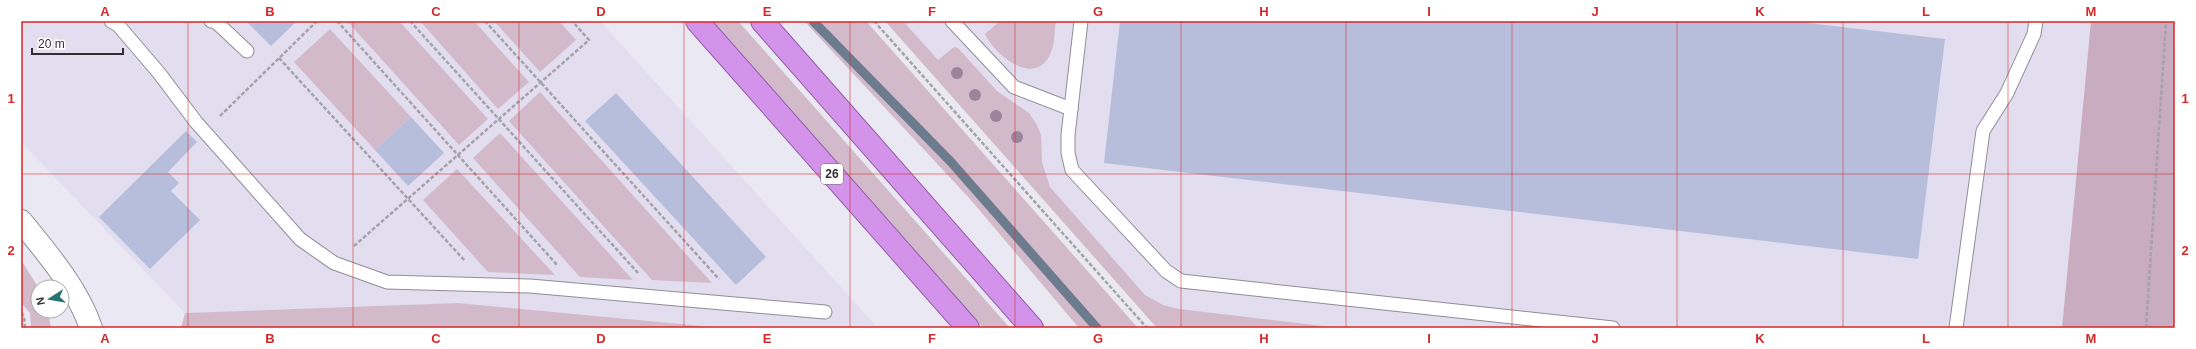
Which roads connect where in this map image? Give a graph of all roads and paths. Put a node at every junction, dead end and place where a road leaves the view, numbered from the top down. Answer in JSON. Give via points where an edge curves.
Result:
{"nodes":[{"id":1,"x":111,"y":21,"type":"edge"},
{"id":2,"x":212,"y":21,"type":"edge"},
{"id":3,"x":317,"y":21,"type":"edge"},
{"id":4,"x":337,"y":21,"type":"edge"},
{"id":5,"x":410,"y":21,"type":"edge"},
{"id":6,"x":485,"y":21,"type":"edge"},
{"id":7,"x":572,"y":21,"type":"edge"},
{"id":8,"x":697,"y":21,"type":"edge"},
{"id":9,"x":762,"y":21,"type":"edge"},
{"id":10,"x":874,"y":21,"type":"edge"},
{"id":11,"x":952,"y":21,"type":"edge"},
{"id":12,"x":1081,"y":21,"type":"edge"},
{"id":13,"x":2036,"y":21,"type":"edge"},
{"id":14,"x":2166,"y":21,"type":"edge"},
{"id":15,"x":247,"y":50,"type":"dead end"},
{"id":16,"x":279,"y":58,"type":"junction"},
{"id":17,"x":541,"y":82,"type":"junction"},
{"id":18,"x":1071,"y":110,"type":"junction"},
{"id":19,"x":499,"y":118,"type":"junction"},
{"id":20,"x":204,"y":132,"type":"junction"},
{"id":21,"x":458,"y":154,"type":"junction"},
{"id":22,"x":408,"y":199,"type":"junction"},
{"id":23,"x":21,"y":221,"type":"edge"},
{"id":24,"x":334,"y":263,"type":"junction"},
{"id":25,"x":487,"y":285,"type":"junction"},
{"id":26,"x":581,"y":291,"type":"junction"},
{"id":27,"x":661,"y":298,"type":"junction"},
{"id":28,"x":742,"y":305,"type":"junction"},
{"id":29,"x":825,"y":312,"type":"dead end"},
{"id":30,"x":21,"y":313,"type":"edge"},
{"id":31,"x":25,"y":328,"type":"edge"},
{"id":32,"x":91,"y":328,"type":"edge"},
{"id":33,"x":968,"y":328,"type":"edge"},
{"id":34,"x":1032,"y":328,"type":"edge"},
{"id":35,"x":1147,"y":328,"type":"edge"},
{"id":36,"x":1613,"y":328,"type":"edge"},
{"id":37,"x":1956,"y":328,"type":"edge"},
{"id":38,"x":2146,"y":328,"type":"edge"}],
"edges":[{"from":1,"to":20,"type":"lane","via":[[118,25],[159,73]]},
{"from":2,"to":15,"type":"lane"},
{"from":3,"to":16,"type":"path"},
{"from":4,"to":21,"type":"path"},
{"from":5,"to":19,"type":"path"},
{"from":6,"to":17,"type":"path"},
{"from":7,"to":17,"type":"path","via":[[589,40]]},
{"from":8,"to":33,"type":"highway","number":"26"},
{"from":9,"to":34,"type":"highway"},
{"from":10,"to":35,"type":"path"},
{"from":11,"to":18,"type":"lane","via":[[1014,87]]},
{"from":12,"to":18,"type":"lane"},
{"from":13,"to":37,"type":"lane","via":[[2034,34],[2007,93],[1983,131]]},
{"from":14,"to":38,"type":"path"},
{"from":16,"to":20,"type":"path"},
{"from":16,"to":22,"type":"path"},
{"from":17,"to":19,"type":"path"},
{"from":17,"to":28,"type":"path"},
{"from":18,"to":36,"type":"lane","via":[[1068,153],[1072,170],[1166,271],[1181,281]]},
{"from":19,"to":21,"type":"path"},
{"from":19,"to":27,"type":"path"},
{"from":20,"to":24,"type":"lane","via":[[300,239]]},
{"from":21,"to":22,"type":"path"},
{"from":21,"to":26,"type":"path"},
{"from":22,"to":24,"type":"path"},
{"from":22,"to":25,"type":"path"},
{"from":23,"to":32,"type":"street","via":[[74,292]]},
{"from":24,"to":25,"type":"lane","via":[[387,282]]},
{"from":25,"to":26,"type":"lane"},
{"from":26,"to":27,"type":"lane"},
{"from":27,"to":28,"type":"lane"},
{"from":28,"to":29,"type":"lane"},
{"from":30,"to":31,"type":"path","via":[[24,316]]}]}
